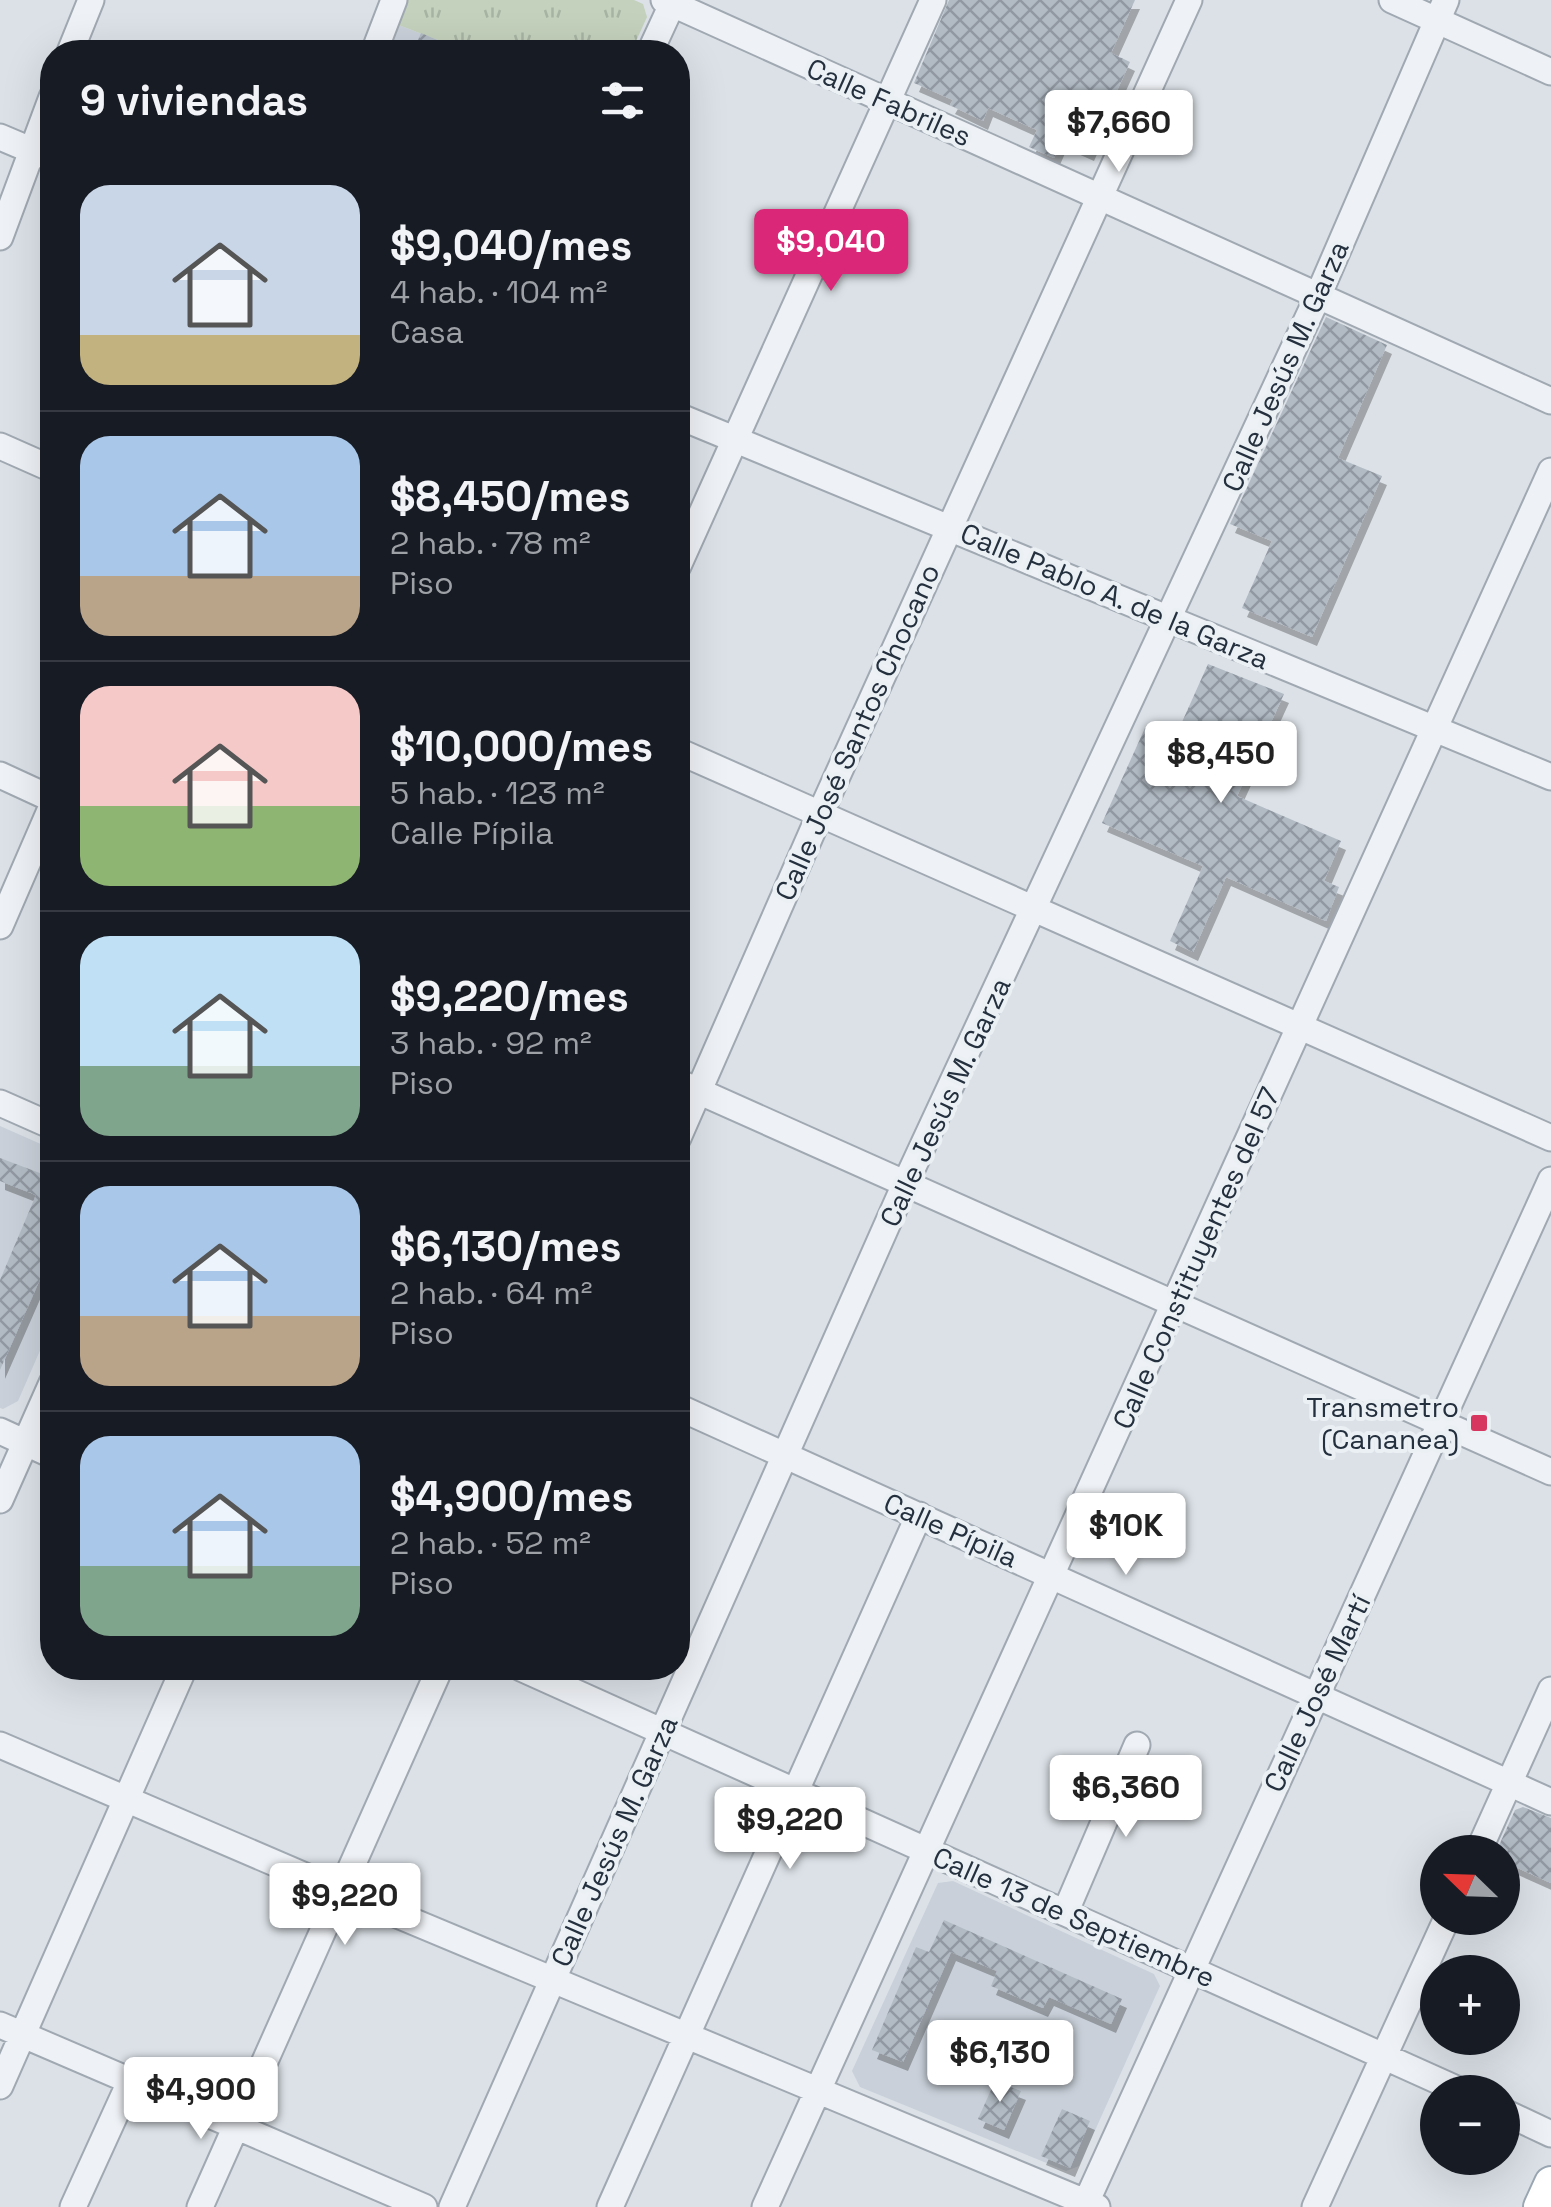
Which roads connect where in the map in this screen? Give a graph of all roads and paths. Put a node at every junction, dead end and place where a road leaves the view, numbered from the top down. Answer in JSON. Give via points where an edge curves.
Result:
{"nodes":[{"id":1,"x":90,"y":0,"type":"edge"},
{"id":2,"x":394,"y":0,"type":"edge"},
{"id":3,"x":933,"y":0,"type":"edge"},
{"id":4,"x":1190,"y":0,"type":"edge"},
{"id":5,"x":1392,"y":0,"type":"edge"},
{"id":6,"x":670,"y":1,"type":"edge"},
{"id":7,"x":1441,"y":10,"type":"edge"},
{"id":8,"x":75,"y":40,"type":"edge"},
{"id":9,"x":379,"y":40,"type":"edge"},
{"id":10,"x":655,"y":40,"type":"edge"},
{"id":11,"x":1551,"y":72,"type":"edge"},
{"id":12,"x":889,"y":103,"type":"junction"},
{"id":13,"x":0,"y":137,"type":"edge"},
{"id":14,"x":40,"y":154,"type":"edge"},
{"id":15,"x":40,"y":159,"type":"edge"},
{"id":16,"x":1102,"y":197,"type":"junction"},
{"id":17,"x":0,"y":236,"type":"edge"},
{"id":18,"x":1318,"y":296,"type":"junction"},
{"id":19,"x":1551,"y":402,"type":"edge"},
{"id":20,"x":690,"y":421,"type":"edge"},
{"id":21,"x":734,"y":439,"type":"junction"},
{"id":22,"x":0,"y":446,"type":"edge"},
{"id":23,"x":40,"y":464,"type":"edge"},
{"id":24,"x":1551,"y":472,"type":"edge"},
{"id":25,"x":950,"y":526,"type":"junction"},
{"id":26,"x":690,"y":539,"type":"edge"},
{"id":27,"x":1170,"y":618,"type":"junction"},
{"id":28,"x":1435,"y":730,"type":"junction"},
{"id":29,"x":690,"y":756,"type":"edge"},
{"id":30,"x":0,"y":775,"type":"edge"},
{"id":31,"x":1551,"y":777,"type":"edge"},
{"id":32,"x":40,"y":796,"type":"edge"},
{"id":33,"x":820,"y":814,"type":"junction"},
{"id":34,"x":40,"y":831,"type":"edge"},
{"id":35,"x":1036,"y":908,"type":"junction"},
{"id":36,"x":0,"y":926,"type":"edge"},
{"id":37,"x":1301,"y":1026,"type":"junction"},
{"id":38,"x":690,"y":1083,"type":"edge"},
{"id":39,"x":690,"y":1088,"type":"edge"},
{"id":40,"x":0,"y":1103,"type":"edge"},
{"id":41,"x":40,"y":1121,"type":"edge"},
{"id":42,"x":1551,"y":1138,"type":"edge"},
{"id":43,"x":1551,"y":1180,"type":"edge"},
{"id":44,"x":906,"y":1182,"type":"junction"},
{"id":45,"x":1175,"y":1303,"type":"junction"},
{"id":46,"x":40,"y":1410,"type":"edge"},
{"id":47,"x":690,"y":1412,"type":"edge"},
{"id":48,"x":1442,"y":1423,"type":"junction"},
{"id":49,"x":0,"y":1432,"type":"edge"},
{"id":50,"x":25,"y":1443,"type":"junction"},
{"id":51,"x":40,"y":1450,"type":"edge"},
{"id":52,"x":786,"y":1456,"type":"junction"},
{"id":53,"x":1551,"y":1472,"type":"edge"},
{"id":54,"x":0,"y":1500,"type":"edge"},
{"id":55,"x":919,"y":1515,"type":"junction"},
{"id":56,"x":1052,"y":1575,"type":"junction"},
{"id":57,"x":690,"y":1672,"type":"edge"},
{"id":58,"x":179,"y":1680,"type":"edge"},
{"id":59,"x":435,"y":1680,"type":"edge"},
{"id":60,"x":548,"y":1680,"type":"edge"},
{"id":61,"x":687,"y":1680,"type":"edge"},
{"id":62,"x":1551,"y":1690,"type":"edge"},
{"id":63,"x":1316,"y":1694,"type":"junction"},
{"id":64,"x":664,"y":1731,"type":"junction"},
{"id":65,"x":1137,"y":1745,"type":"dead end"},
{"id":66,"x":0,"y":1746,"type":"edge"},
{"id":67,"x":1510,"y":1784,"type":"junction"},
{"id":68,"x":796,"y":1791,"type":"junction"},
{"id":69,"x":128,"y":1798,"type":"junction"},
{"id":70,"x":1551,"y":1802,"type":"edge"},
{"id":71,"x":1486,"y":1835,"type":"edge"},
{"id":72,"x":927,"y":1850,"type":"junction"},
{"id":73,"x":340,"y":1892,"type":"junction"},
{"id":74,"x":1065,"y":1912,"type":"junction"},
{"id":75,"x":1440,"y":1935,"type":"edge"},
{"id":76,"x":1192,"y":1970,"type":"junction"},
{"id":77,"x":552,"y":1979,"type":"junction"},
{"id":78,"x":11,"y":2030,"type":"edge"},
{"id":79,"x":686,"y":2035,"type":"junction"},
{"id":80,"x":1384,"y":2055,"type":"junction"},
{"id":81,"x":1427,"y":2075,"type":"edge"},
{"id":82,"x":130,"y":2082,"type":"junction"},
{"id":83,"x":0,"y":2086,"type":"edge"},
{"id":84,"x":818,"y":2090,"type":"junction"},
{"id":85,"x":1520,"y":2119,"type":"edge"},
{"id":86,"x":235,"y":2126,"type":"junction"},
{"id":87,"x":1551,"y":2134,"type":"edge"},
{"id":88,"x":1551,"y":2183,"type":"edge"},
{"id":89,"x":1089,"y":2205,"type":"edge"},
{"id":90,"x":73,"y":2207,"type":"edge"},
{"id":91,"x":200,"y":2207,"type":"edge"},
{"id":92,"x":424,"y":2207,"type":"edge"},
{"id":93,"x":452,"y":2207,"type":"edge"},
{"id":94,"x":610,"y":2207,"type":"edge"},
{"id":95,"x":765,"y":2207,"type":"edge"},
{"id":96,"x":1315,"y":2207,"type":"edge"},
{"id":97,"x":1540,"y":2207,"type":"edge"}],
"edges":[{"from":1,"to":8,"type":"street"},
{"from":2,"to":9,"type":"street"},
{"from":3,"to":12,"type":"street"},
{"from":4,"to":16,"type":"street","name":"Calle José Santos Chocano"},
{"from":5,"to":7,"type":"street"},
{"from":6,"to":10,"type":"street"},
{"from":6,"to":12,"type":"street","name":"Calle Fabriles"},
{"from":7,"to":11,"type":"street"},
{"from":7,"to":18,"type":"street","name":"Calle Jesús M. Garza"},
{"from":12,"to":16,"type":"street","name":"Calle Fabriles"},
{"from":12,"to":21,"type":"street"},
{"from":13,"to":14,"type":"street"},
{"from":15,"to":17,"type":"street"},
{"from":16,"to":18,"type":"street","name":"Calle Fabriles"},
{"from":16,"to":25,"type":"street","name":"Calle José Santos Chocano"},
{"from":18,"to":19,"type":"street","name":"Calle Fabriles"},
{"from":18,"to":27,"type":"street","name":"Calle Jesús M. Garza"},
{"from":20,"to":21,"type":"street","name":"Calle Pablo A. de la Garza"},
{"from":21,"to":25,"type":"street","name":"Calle Pablo A. de la Garza"},
{"from":21,"to":26,"type":"street"},
{"from":22,"to":23,"type":"street"},
{"from":24,"to":28,"type":"street","name":"Calle Constituyentes del 57"},
{"from":25,"to":27,"type":"street","name":"Calle Pablo A. de la Garza"},
{"from":25,"to":33,"type":"street","name":"Calle José Santos Chocano"},
{"from":27,"to":28,"type":"street","name":"Calle Pablo A. de la Garza"},
{"from":27,"to":35,"type":"street","name":"Calle Jesús M. Garza"},
{"from":28,"to":31,"type":"street","name":"Calle Pablo A. de la Garza"},
{"from":28,"to":37,"type":"street","name":"Calle Constituyentes del 57"},
{"from":29,"to":33,"type":"street"},
{"from":30,"to":32,"type":"street"},
{"from":33,"to":35,"type":"street"},
{"from":33,"to":38,"type":"street","name":"Calle José Santos Chocano"},
{"from":34,"to":36,"type":"street"},
{"from":35,"to":37,"type":"street"},
{"from":35,"to":44,"type":"street","name":"Calle Jesús M. Garza"},
{"from":37,"to":42,"type":"street"},
{"from":37,"to":45,"type":"street","name":"Calle Constituyentes del 57"},
{"from":39,"to":44,"type":"street"},
{"from":40,"to":41,"type":"street"},
{"from":43,"to":48,"type":"street","name":"Calle José Martí"},
{"from":44,"to":45,"type":"street"},
{"from":44,"to":52,"type":"street","name":"Calle Jesús M. Garza"},
{"from":45,"to":48,"type":"street"},
{"from":45,"to":56,"type":"street","name":"Calle Constituyentes del 57"},
{"from":46,"to":50,"type":"street"},
{"from":47,"to":52,"type":"street","name":"Calle Pípila"},
{"from":48,"to":53,"type":"street"},
{"from":48,"to":63,"type":"street","name":"Calle José Martí"},
{"from":49,"to":50,"type":"street"},
{"from":50,"to":51,"type":"street"},
{"from":50,"to":54,"type":"street"},
{"from":52,"to":55,"type":"street","name":"Calle Pípila"},
{"from":52,"to":57,"type":"street","name":"Calle Jesús M. Garza"},
{"from":55,"to":56,"type":"street","name":"Calle Pípila"},
{"from":55,"to":68,"type":"street"},
{"from":56,"to":63,"type":"street","name":"Calle Pípila"},
{"from":56,"to":72,"type":"street","name":"Calle Constituyentes del 57"},
{"from":58,"to":69,"type":"street"},
{"from":59,"to":73,"type":"street"},
{"from":60,"to":64,"type":"street","name":"Calle 13 de Septiembre"},
{"from":61,"to":64,"type":"street","name":"Calle Jesús M. Garza"},
{"from":62,"to":67,"type":"street"},
{"from":63,"to":67,"type":"street","name":"Calle Pípila"},
{"from":63,"to":76,"type":"street","name":"Calle José Martí"},
{"from":64,"to":68,"type":"street","name":"Calle 13 de Septiembre"},
{"from":64,"to":77,"type":"street","name":"Calle Jesús M. Garza"},
{"from":65,"to":74,"type":"street"},
{"from":66,"to":69,"type":"street"},
{"from":67,"to":70,"type":"street","name":"Calle Pípila"},
{"from":67,"to":71,"type":"street"},
{"from":68,"to":72,"type":"street","name":"Calle 13 de Septiembre"},
{"from":68,"to":79,"type":"street"},
{"from":69,"to":73,"type":"street"},
{"from":69,"to":78,"type":"street"},
{"from":72,"to":74,"type":"street","name":"Calle 13 de Septiembre"},
{"from":72,"to":84,"type":"street","name":"Calle Constituyentes del 57"},
{"from":73,"to":77,"type":"street"},
{"from":73,"to":86,"type":"street"},
{"from":74,"to":76,"type":"street","name":"Calle 13 de Septiembre"},
{"from":75,"to":80,"type":"street"},
{"from":76,"to":80,"type":"street","name":"Calle 13 de Septiembre"},
{"from":76,"to":89,"type":"street","name":"Calle José Martí"},
{"from":77,"to":79,"type":"street"},
{"from":77,"to":93,"type":"street","name":"Calle Jesús M. Garza"},
{"from":78,"to":82,"type":"street"},
{"from":78,"to":83,"type":"street"},
{"from":79,"to":84,"type":"street"},
{"from":79,"to":94,"type":"street"},
{"from":80,"to":81,"type":"street","name":"Calle 13 de Septiembre"},
{"from":80,"to":96,"type":"street"},
{"from":82,"to":86,"type":"street"},
{"from":82,"to":90,"type":"street"},
{"from":84,"to":89,"type":"street"},
{"from":84,"to":95,"type":"street","name":"Calle Constituyentes del 57"},
{"from":85,"to":87,"type":"street"},
{"from":86,"to":91,"type":"street"},
{"from":86,"to":92,"type":"street"},
{"from":88,"to":97,"type":"main road"}]}
